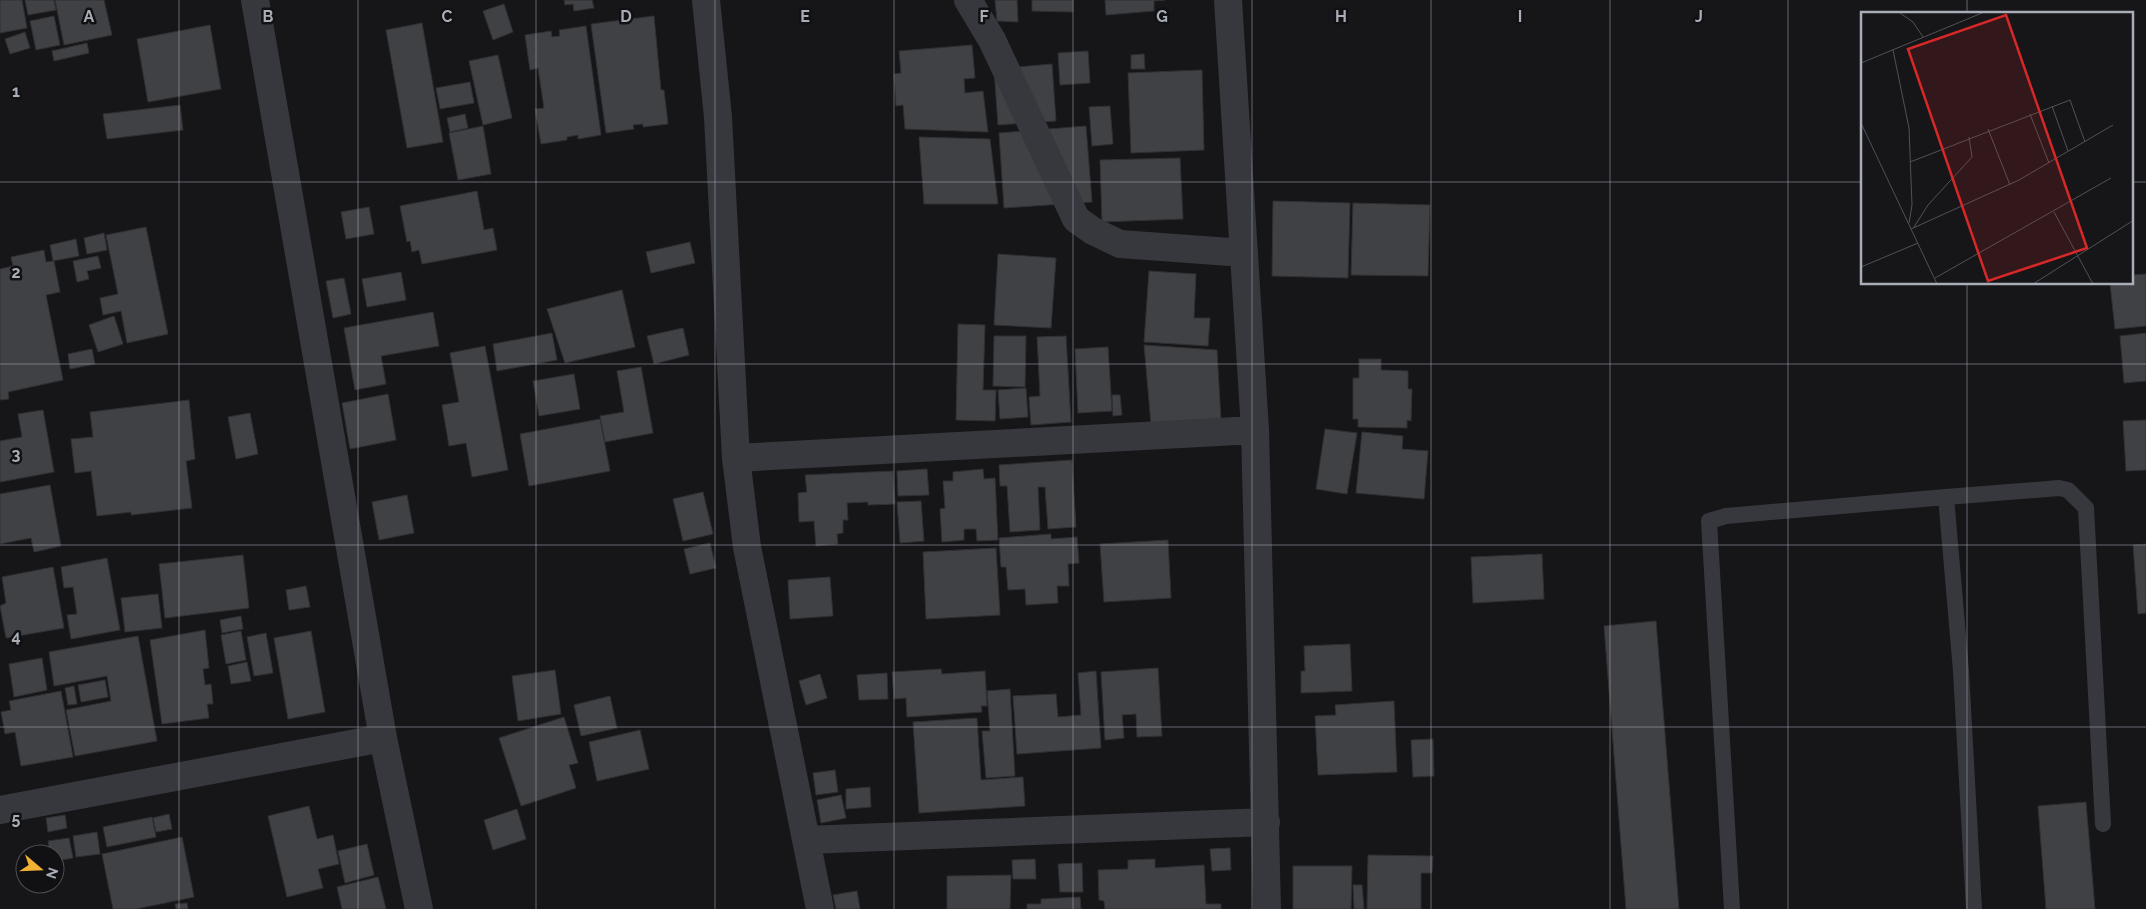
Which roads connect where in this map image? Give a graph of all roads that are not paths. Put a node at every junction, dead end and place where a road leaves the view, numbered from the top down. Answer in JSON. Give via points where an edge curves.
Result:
{"nodes":[{"id":1,"x":255,"y":0,"type":"edge"},
{"id":2,"x":706,"y":0,"type":"edge"},
{"id":3,"x":968,"y":0,"type":"edge"},
{"id":4,"x":1228,"y":0,"type":"edge"},
{"id":5,"x":1244,"y":253,"type":"junction"},
{"id":6,"x":1255,"y":430,"type":"junction"},
{"id":7,"x":736,"y":458,"type":"junction"},
{"id":8,"x":1946,"y":497,"type":"junction"},
{"id":9,"x":383,"y":738,"type":"junction"},
{"id":10,"x":0,"y":810,"type":"edge"},
{"id":11,"x":1266,"y":822,"type":"junction"},
{"id":12,"x":2103,"y":824,"type":"dead end"},
{"id":13,"x":806,"y":840,"type":"junction"},
{"id":14,"x":419,"y":909,"type":"edge"},
{"id":15,"x":820,"y":909,"type":"edge"},
{"id":16,"x":1267,"y":909,"type":"edge"},
{"id":17,"x":1732,"y":909,"type":"edge"},
{"id":18,"x":1974,"y":909,"type":"edge"}],
"edges":[{"from":1,"to":9,"type":"street"},
{"from":2,"to":7,"type":"street","via":[[718,117]]},
{"from":3,"to":5,"type":"street","via":[[992,40],[1076,219],[1120,244]]},
{"from":4,"to":5,"type":"street"},
{"from":5,"to":6,"type":"street"},
{"from":6,"to":7,"type":"street"},
{"from":6,"to":11,"type":"street"},
{"from":7,"to":13,"type":"street","via":[[747,547]]},
{"from":8,"to":12,"type":"lane","via":[[2059,488],[2068,490],[2086,508]]},
{"from":8,"to":17,"type":"lane","via":[[1726,516],[1709,522]]},
{"from":8,"to":18,"type":"lane"},
{"from":9,"to":10,"type":"street"},
{"from":9,"to":14,"type":"street"},
{"from":11,"to":13,"type":"street"},
{"from":11,"to":16,"type":"street"},
{"from":13,"to":15,"type":"street"}]}
